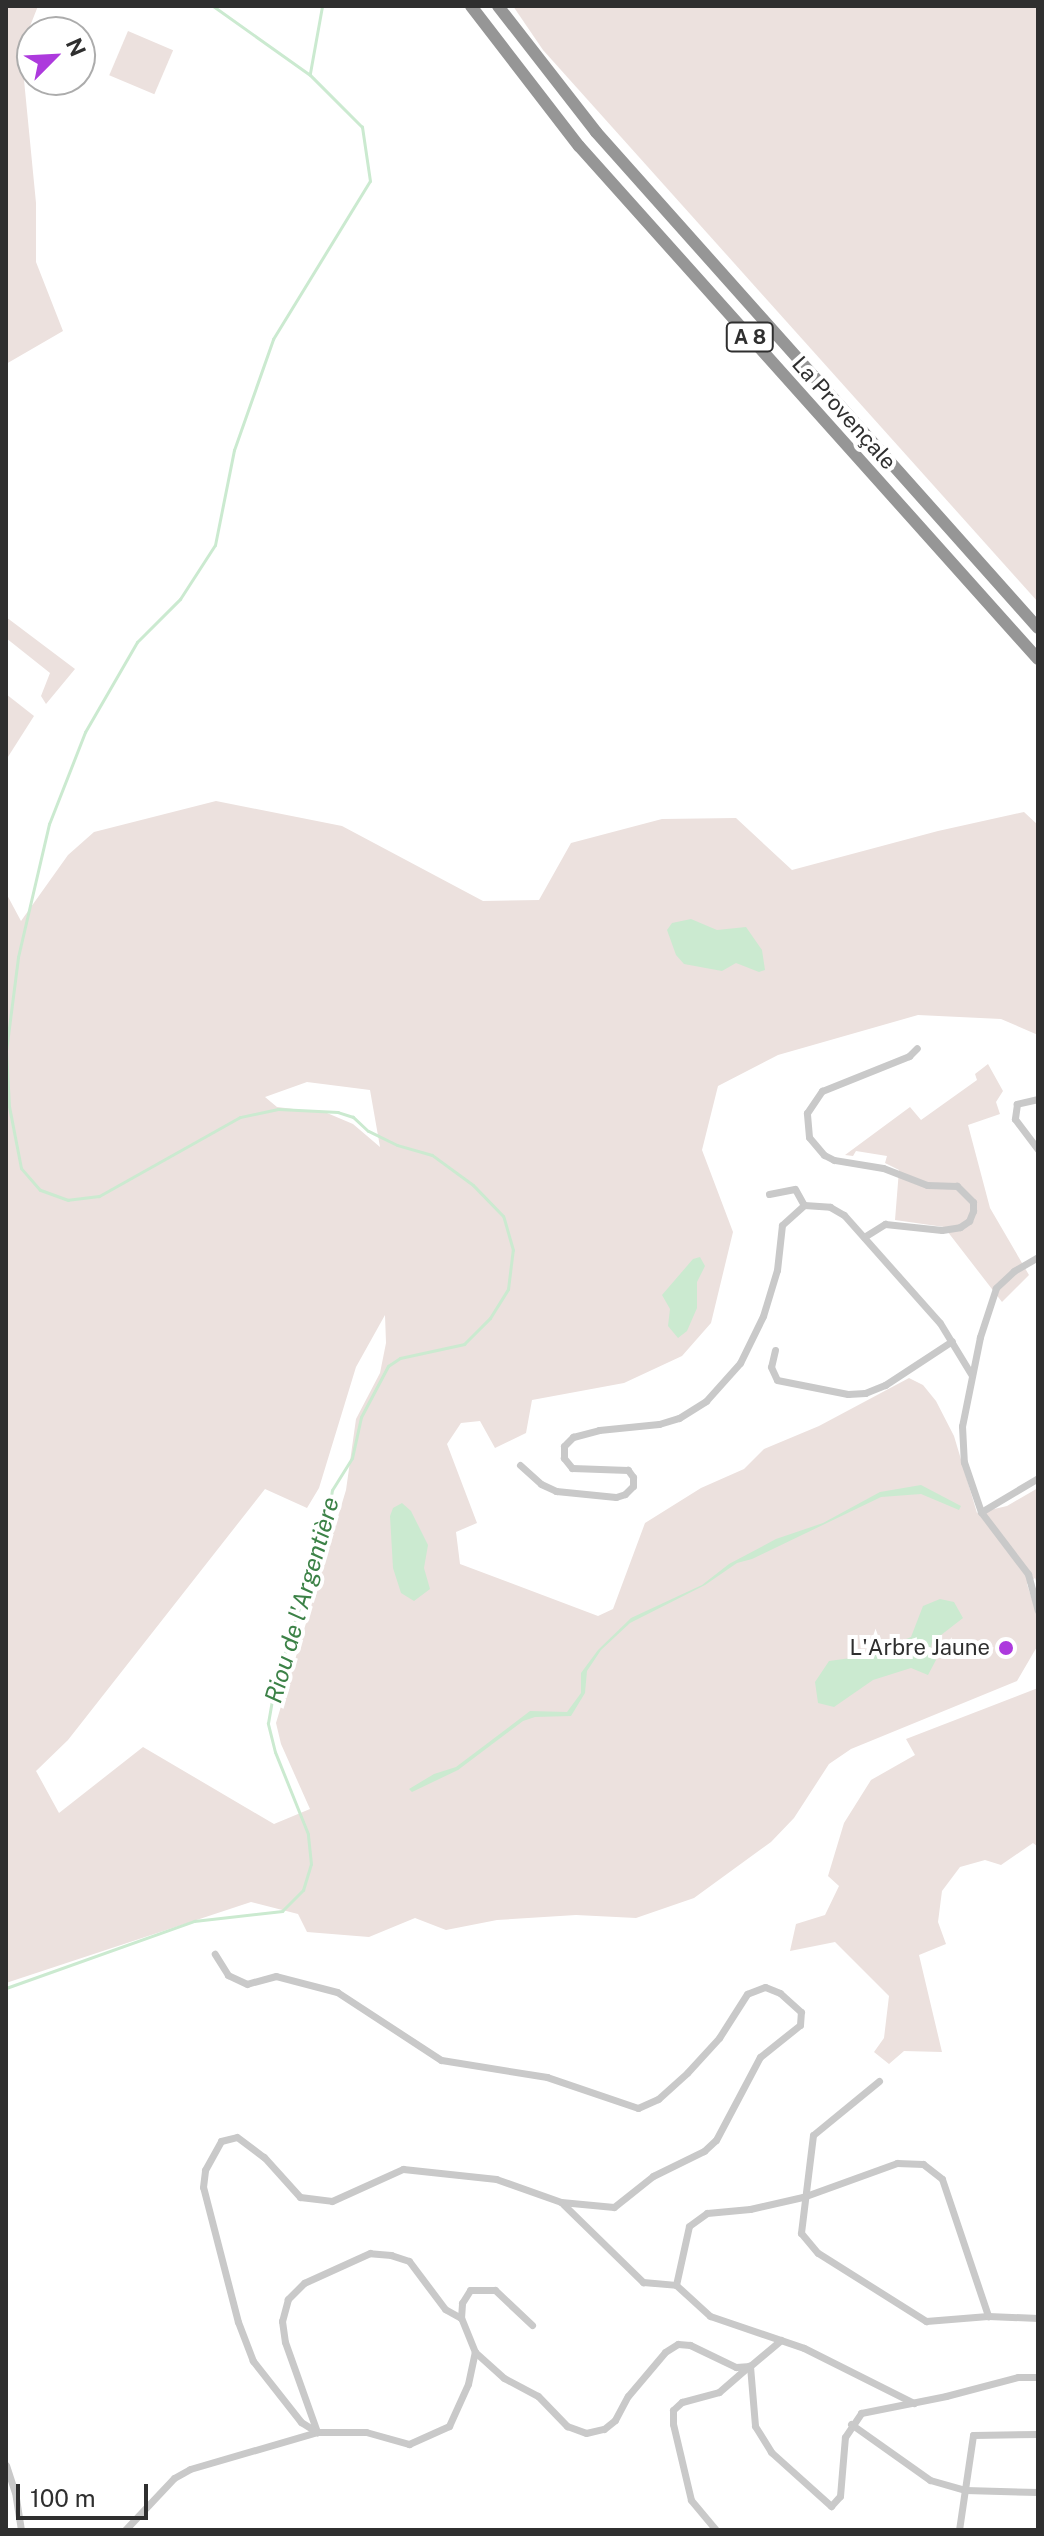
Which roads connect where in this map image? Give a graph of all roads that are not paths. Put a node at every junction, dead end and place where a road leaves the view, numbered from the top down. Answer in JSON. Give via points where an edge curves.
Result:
{"nodes":[{"id":1,"x":471,"y":6,"type":"edge"},
{"id":2,"x":498,"y":6,"type":"edge"},
{"id":3,"x":1038,"y":628,"type":"edge"},
{"id":4,"x":1038,"y":659,"type":"edge"},
{"id":5,"x":917,"y":1048,"type":"dead end"},
{"id":6,"x":1038,"y":1099,"type":"edge"},
{"id":7,"x":1038,"y":1150,"type":"edge"},
{"id":8,"x":769,"y":1194,"type":"dead end"},
{"id":9,"x":804,"y":1205,"type":"junction"},
{"id":10,"x":864,"y":1237,"type":"junction"},
{"id":11,"x":1038,"y":1257,"type":"edge"},
{"id":12,"x":952,"y":1341,"type":"junction"},
{"id":13,"x":775,"y":1350,"type":"dead end"},
{"id":14,"x":971,"y":1374,"type":"junction"},
{"id":15,"x":520,"y":1465,"type":"dead end"},
{"id":16,"x":1038,"y":1478,"type":"edge"},
{"id":17,"x":981,"y":1512,"type":"junction"},
{"id":18,"x":1038,"y":1611,"type":"edge"},
{"id":19,"x":215,"y":1954,"type":"dead end"},
{"id":20,"x":879,"y":2081,"type":"dead end"},
{"id":21,"x":803,"y":2197,"type":"junction"},
{"id":22,"x":561,"y":2202,"type":"junction"},
{"id":23,"x":676,"y":2285,"type":"junction"},
{"id":24,"x":988,"y":2316,"type":"junction"},
{"id":25,"x":461,"y":2318,"type":"junction"},
{"id":26,"x":1038,"y":2318,"type":"edge"},
{"id":27,"x":532,"y":2325,"type":"dead end"},
{"id":28,"x":781,"y":2340,"type":"junction"},
{"id":29,"x":475,"y":2352,"type":"junction"},
{"id":30,"x":750,"y":2366,"type":"junction"},
{"id":31,"x":1038,"y":2377,"type":"edge"},
{"id":32,"x":914,"y":2403,"type":"junction"},
{"id":33,"x":851,"y":2424,"type":"junction"},
{"id":34,"x":317,"y":2432,"type":"junction"},
{"id":35,"x":1038,"y":2434,"type":"edge"},
{"id":36,"x":6,"y":2465,"type":"edge"},
{"id":37,"x":965,"y":2490,"type":"junction"},
{"id":38,"x":1038,"y":2492,"type":"edge"},
{"id":39,"x":21,"y":2530,"type":"edge"},
{"id":40,"x":125,"y":2530,"type":"edge"},
{"id":41,"x":716,"y":2530,"type":"edge"},
{"id":42,"x":959,"y":2530,"type":"edge"}],
"edges":[{"from":1,"to":4,"type":"highway","name":"La Provençale","number":"A 8","via":[[579,146]]},
{"from":2,"to":3,"type":"highway","name":"La Provençale","number":"A 8","via":[[596,132]]},
{"from":5,"to":10,"type":"street","via":[[822,1091],[807,1113],[809,1137],[834,1160],[883,1168],[927,1185],[957,1186],[968,1193],[973,1211],[960,1227],[885,1224]]},
{"from":6,"to":7,"type":"street","via":[[1017,1104],[1015,1119]]},
{"from":8,"to":9,"type":"street","via":[[795,1189]]},
{"from":9,"to":10,"type":"street","via":[[830,1207]]},
{"from":9,"to":15,"type":"street","via":[[782,1225],[777,1270],[740,1363],[706,1401],[679,1418],[599,1430],[573,1437],[564,1446],[564,1458],[572,1468],[628,1470],[633,1486],[625,1494],[556,1491]]},
{"from":10,"to":12,"type":"street"},
{"from":11,"to":14,"type":"street","via":[[996,1288]]},
{"from":12,"to":13,"type":"street","via":[[885,1385],[848,1394],[777,1380],[771,1367]]},
{"from":12,"to":14,"type":"street"},
{"from":14,"to":17,"type":"street","via":[[962,1426],[964,1462]]},
{"from":16,"to":17,"type":"street"},
{"from":17,"to":18,"type":"street","via":[[1028,1574]]},
{"from":19,"to":22,"type":"street","via":[[228,1975],[247,1984],[276,1976],[337,1992],[441,2060],[547,2077],[638,2108],[658,2099],[687,2073],[719,2038],[747,1994],[765,1987],[801,2012],[800,2025],[760,2057],[716,2140],[704,2151],[653,2176],[614,2207]]},
{"from":20,"to":21,"type":"street","via":[[813,2135]]},
{"from":21,"to":23,"type":"street","via":[[707,2213],[689,2226]]},
{"from":21,"to":24,"type":"street","via":[[801,2233],[818,2253],[896,2304],[926,2321]]},
{"from":21,"to":24,"type":"street","via":[[897,2163],[923,2164],[942,2179]]},
{"from":22,"to":23,"type":"street","via":[[643,2282]]},
{"from":22,"to":34,"type":"street","via":[[496,2179],[403,2169],[332,2201],[300,2197],[264,2157],[237,2137],[221,2141],[208,2162],[203,2187],[238,2322],[253,2361],[301,2422]]},
{"from":23,"to":28,"type":"street","via":[[710,2316]]},
{"from":24,"to":26,"type":"street"},
{"from":25,"to":27,"type":"street","via":[[470,2290],[483,2288],[495,2290]]},
{"from":25,"to":29,"type":"street"},
{"from":25,"to":34,"type":"street","via":[[445,2309],[409,2261],[391,2255],[370,2253],[304,2283],[288,2299],[282,2321]]},
{"from":28,"to":30,"type":"street"},
{"from":28,"to":32,"type":"street"},
{"from":29,"to":30,"type":"street","via":[[504,2378],[538,2396],[567,2426],[586,2433],[615,2420],[628,2396],[678,2344],[736,2367]]},
{"from":29,"to":34,"type":"street","via":[[468,2384],[449,2426],[409,2444],[366,2432]]},
{"from":30,"to":33,"type":"street","via":[[755,2426],[771,2452],[831,2506],[840,2496]]},
{"from":30,"to":41,"type":"street","via":[[719,2392],[682,2402],[673,2410],[691,2500]]},
{"from":31,"to":32,"type":"street","via":[[1018,2377]]},
{"from":32,"to":33,"type":"street","via":[[861,2413]]},
{"from":33,"to":37,"type":"street","via":[[930,2480]]},
{"from":34,"to":40,"type":"street","via":[[190,2469],[174,2478]]},
{"from":35,"to":37,"type":"street","via":[[973,2435]]},
{"from":36,"to":39,"type":"street"},
{"from":37,"to":38,"type":"street"},
{"from":37,"to":42,"type":"street"}]}
